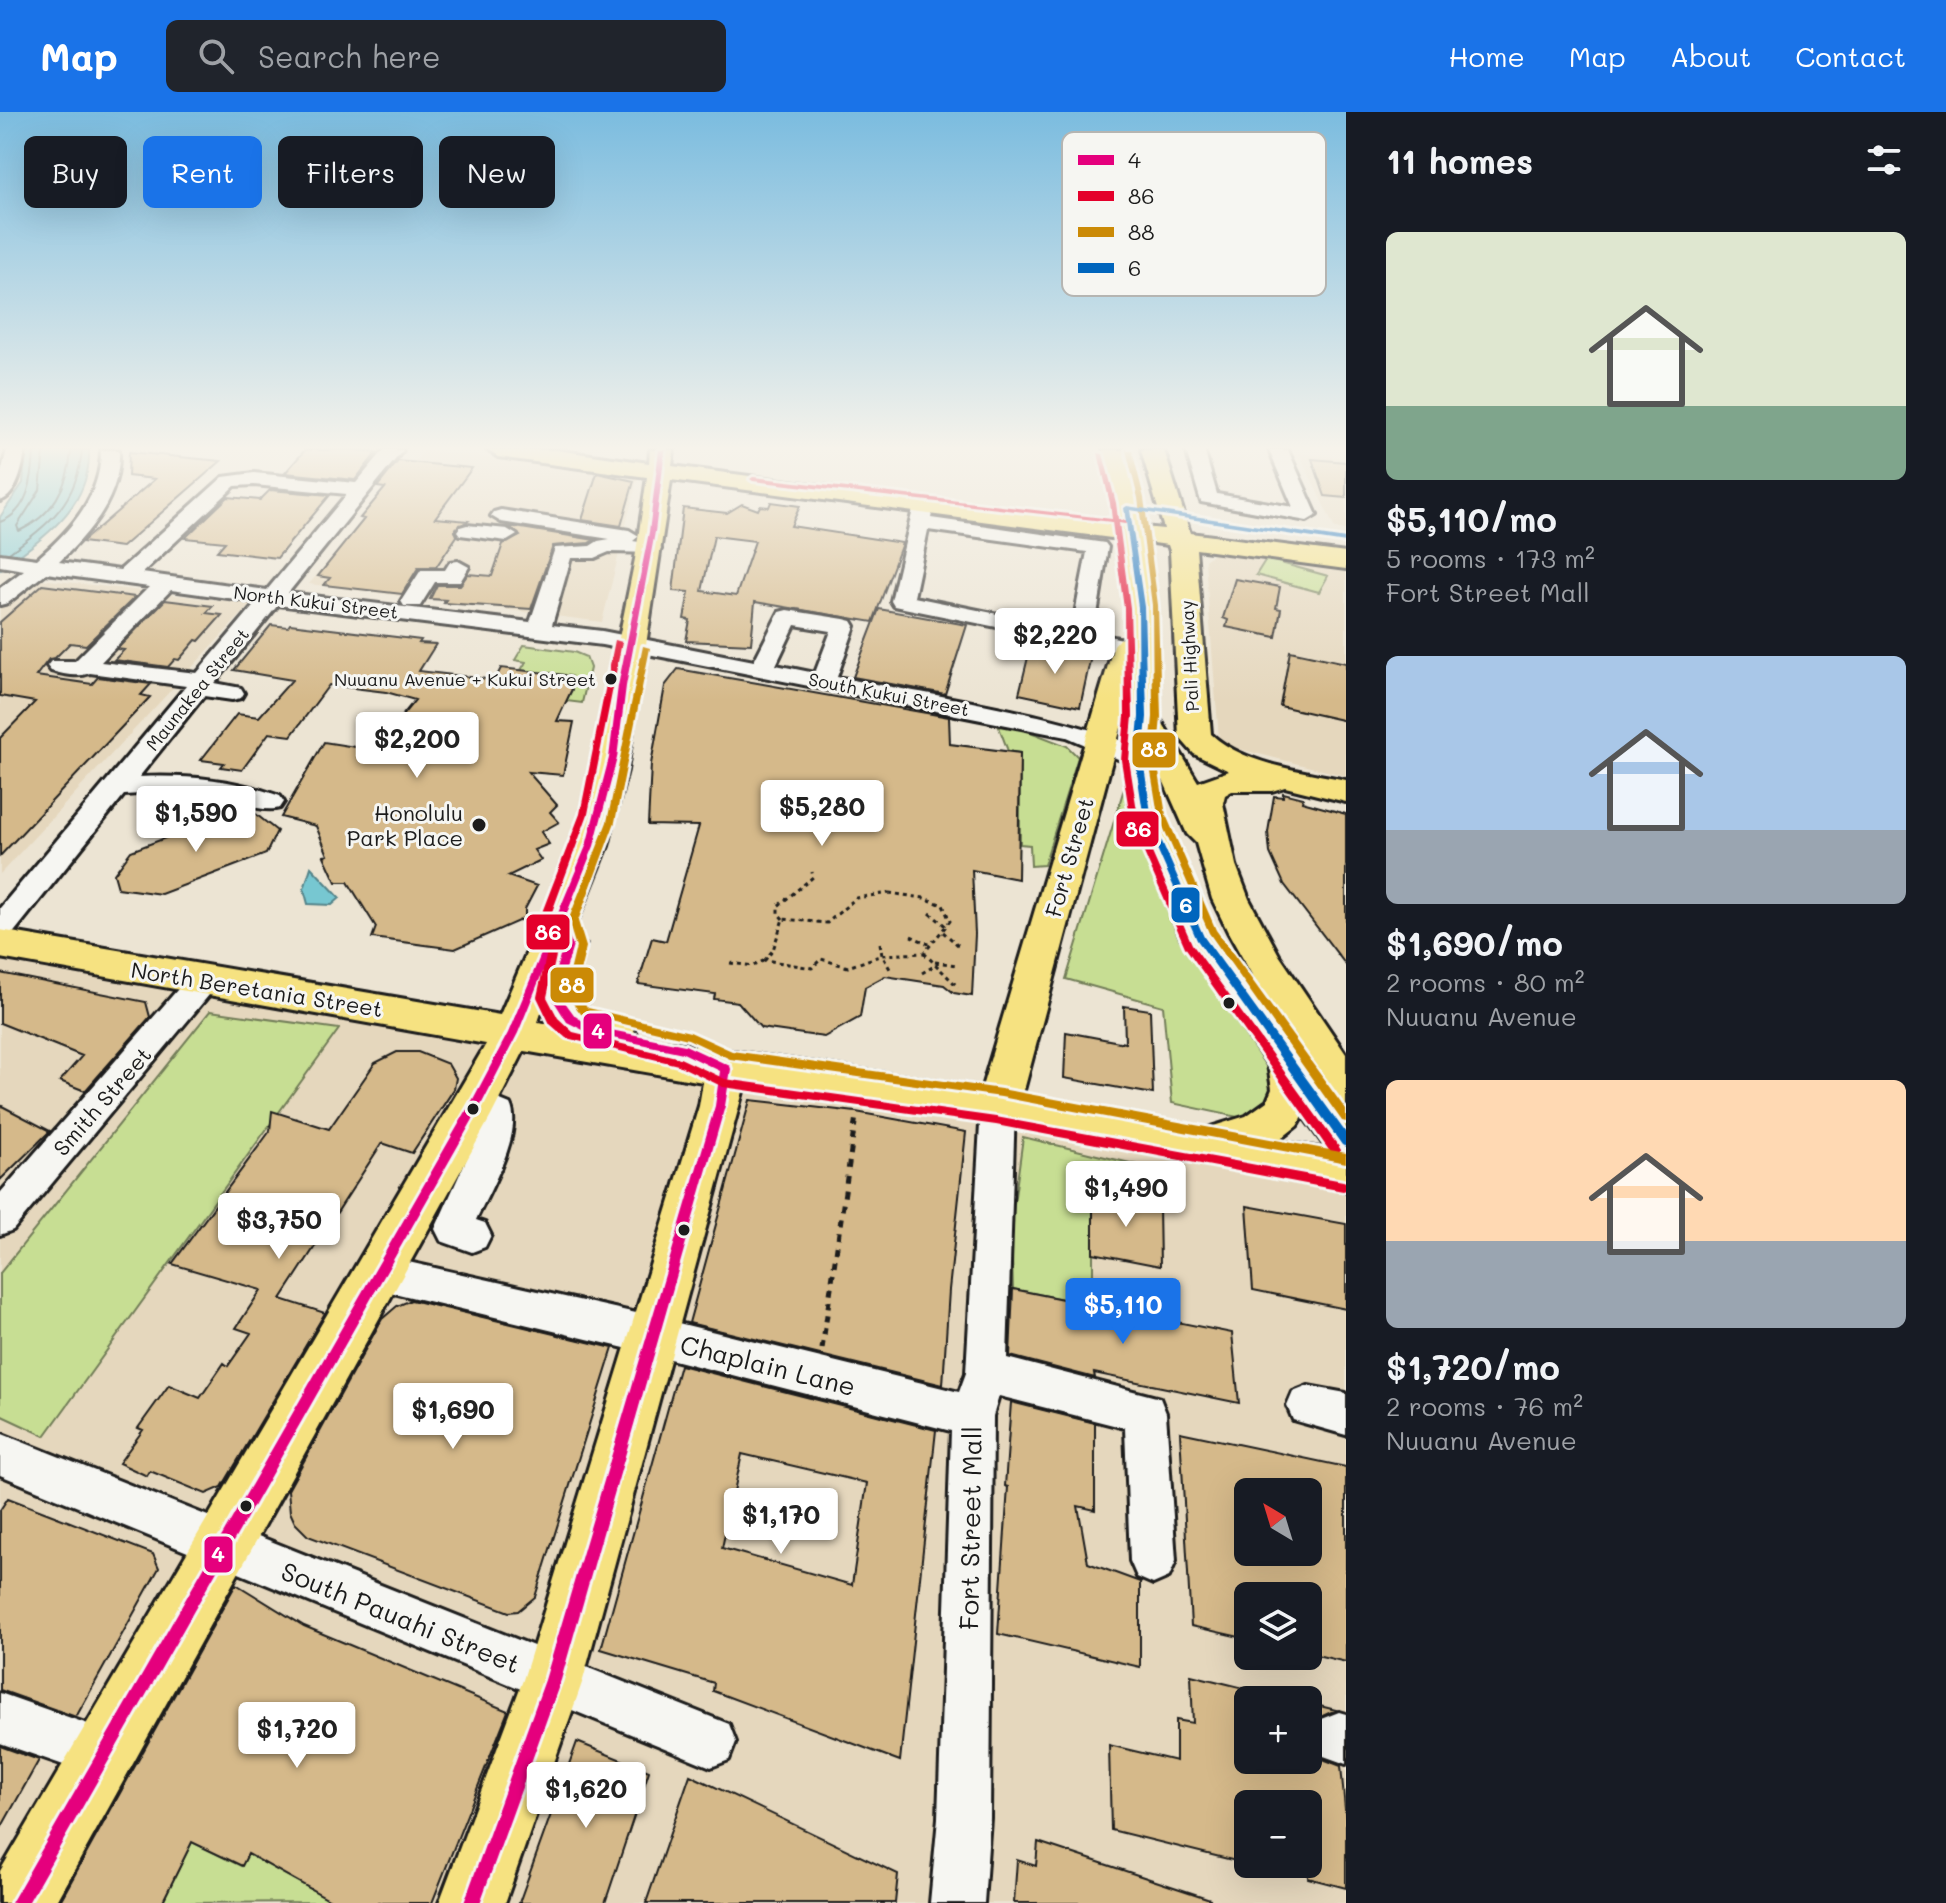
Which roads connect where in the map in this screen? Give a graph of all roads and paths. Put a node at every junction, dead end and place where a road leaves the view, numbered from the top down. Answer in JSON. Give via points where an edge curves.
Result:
{"nodes":[{"id":1,"x":73,"y":534,"type":"edge"},
{"id":2,"x":172,"y":534,"type":"edge"},
{"id":3,"x":325,"y":534,"type":"edge"},
{"id":4,"x":599,"y":534,"type":"edge"},
{"id":5,"x":652,"y":534,"type":"edge"},
{"id":6,"x":917,"y":534,"type":"edge"},
{"id":7,"x":1026,"y":534,"type":"edge"},
{"id":8,"x":1130,"y":534,"type":"edge"},
{"id":9,"x":1177,"y":534,"type":"edge"},
{"id":10,"x":1213,"y":534,"type":"edge"},
{"id":11,"x":1262,"y":534,"type":"edge"},
{"id":12,"x":1346,"y":541,"type":"edge"},
{"id":13,"x":651,"y":543,"type":"junction"},
{"id":14,"x":8,"y":561,"type":"edge"},
{"id":15,"x":1346,"y":561,"type":"edge"},
{"id":16,"x":42,"y":565,"type":"junction"},
{"id":17,"x":458,"y":567,"type":"dead end"},
{"id":18,"x":124,"y":578,"type":"junction"},
{"id":19,"x":165,"y":584,"type":"junction"},
{"id":20,"x":0,"y":598,"type":"edge"},
{"id":21,"x":272,"y":598,"type":"junction"},
{"id":22,"x":412,"y":601,"type":"dead end"},
{"id":23,"x":1141,"y":607,"type":"junction"},
{"id":24,"x":540,"y":628,"type":"junction"},
{"id":25,"x":1082,"y":637,"type":"junction"},
{"id":26,"x":632,"y":645,"type":"junction"},
{"id":27,"x":1129,"y":647,"type":"junction"},
{"id":28,"x":59,"y":666,"type":"dead end"},
{"id":29,"x":99,"y":669,"type":"dead end"},
{"id":30,"x":762,"y":670,"type":"junction"},
{"id":31,"x":823,"y":682,"type":"junction"},
{"id":32,"x":201,"y":685,"type":"junction"},
{"id":33,"x":232,"y":693,"type":"dead end"},
{"id":34,"x":1143,"y":717,"type":"junction"},
{"id":35,"x":1102,"y":740,"type":"junction"},
{"id":36,"x":1139,"y":760,"type":"junction"},
{"id":37,"x":116,"y":787,"type":"junction"},
{"id":38,"x":1330,"y":787,"type":"edge"},
{"id":39,"x":270,"y":802,"type":"dead end"},
{"id":40,"x":1216,"y":863,"type":"junction"},
{"id":41,"x":812,"y":872,"type":"dead end"},
{"id":42,"x":930,"y":913,"type":"dead end"},
{"id":43,"x":783,"y":919,"type":"junction"},
{"id":44,"x":558,"y":922,"type":"junction"},
{"id":45,"x":0,"y":928,"type":"edge"},
{"id":46,"x":946,"y":930,"type":"junction"},
{"id":47,"x":911,"y":936,"type":"dead end"},
{"id":48,"x":880,"y":943,"type":"dead end"},
{"id":49,"x":0,"y":944,"type":"edge"},
{"id":50,"x":931,"y":945,"type":"junction"},
{"id":51,"x":958,"y":945,"type":"dead end"},
{"id":52,"x":924,"y":953,"type":"junction"},
{"id":53,"x":882,"y":955,"type":"junction"},
{"id":54,"x":765,"y":960,"type":"junction"},
{"id":55,"x":730,"y":963,"type":"dead end"},
{"id":56,"x":934,"y":964,"type":"junction"},
{"id":57,"x":957,"y":965,"type":"dead end"},
{"id":58,"x":890,"y":969,"type":"dead end"},
{"id":59,"x":922,"y":973,"type":"dead end"},
{"id":60,"x":203,"y":981,"type":"junction"},
{"id":61,"x":958,"y":987,"type":"dead end"},
{"id":62,"x":513,"y":1033,"type":"junction"},
{"id":63,"x":1287,"y":1057,"type":"junction"},
{"id":64,"x":726,"y":1069,"type":"junction"},
{"id":65,"x":861,"y":1087,"type":"junction"},
{"id":66,"x":1346,"y":1088,"type":"edge"},
{"id":67,"x":476,"y":1104,"type":"junction"},
{"id":68,"x":998,"y":1107,"type":"junction"},
{"id":69,"x":1346,"y":1142,"type":"edge"},
{"id":70,"x":1205,"y":1146,"type":"junction"},
{"id":71,"x":1346,"y":1172,"type":"edge"},
{"id":72,"x":0,"y":1219,"type":"edge"},
{"id":73,"x":472,"y":1235,"type":"dead end"},
{"id":74,"x":377,"y":1272,"type":"junction"},
{"id":75,"x":654,"y":1336,"type":"junction"},
{"id":76,"x":986,"y":1373,"type":"junction"},
{"id":77,"x":817,"y":1379,"type":"junction"},
{"id":78,"x":972,"y":1416,"type":"junction"},
{"id":79,"x":0,"y":1454,"type":"edge"},
{"id":80,"x":225,"y":1544,"type":"junction"},
{"id":81,"x":1153,"y":1561,"type":"dead end"},
{"id":82,"x":553,"y":1680,"type":"junction"},
{"id":83,"x":0,"y":1718,"type":"edge"},
{"id":84,"x":711,"y":1742,"type":"dead end"},
{"id":85,"x":104,"y":1754,"type":"junction"},
{"id":86,"x":19,"y":1903,"type":"edge"},
{"id":87,"x":472,"y":1903,"type":"edge"},
{"id":88,"x":957,"y":1903,"type":"edge"}],
"edges":[{"from":1,"to":16,"type":"street"},
{"from":2,"to":18,"type":"street"},
{"from":3,"to":21,"type":"street","name":"Maunakea Street"},
{"from":4,"to":13,"type":"street"},
{"from":5,"to":13,"type":"main road"},
{"from":6,"to":25,"type":"street","via":[[902,601]]},
{"from":7,"to":25,"type":"street","via":[[1098,547]]},
{"from":8,"to":23,"type":"main road"},
{"from":9,"to":38,"type":"main road","name":"Pali Highway","via":[[1195,737],[1224,757]]},
{"from":10,"to":15,"type":"main road"},
{"from":11,"to":12,"type":"main road"},
{"from":13,"to":24,"type":"street","via":[[562,552]]},
{"from":13,"to":26,"type":"main road"},
{"from":14,"to":16,"type":"street","name":"North Kukui Street"},
{"from":16,"to":18,"type":"street","name":"North Kukui Street"},
{"from":16,"to":20,"type":"street"},
{"from":17,"to":22,"type":"street","via":[[452,577],[429,575]]},
{"from":18,"to":19,"type":"street","name":"North Kukui Street"},
{"from":19,"to":21,"type":"street","name":"North Kukui Street"},
{"from":19,"to":28,"type":"street","via":[[81,669]]},
{"from":21,"to":24,"type":"street","name":"North Kukui Street"},
{"from":21,"to":32,"type":"street","name":"Maunakea Street"},
{"from":23,"to":27,"type":"main road","name":"Fort Street"},
{"from":23,"to":34,"type":"main road"},
{"from":24,"to":26,"type":"street","name":"North Kukui Street"},
{"from":25,"to":27,"type":"street"},
{"from":26,"to":30,"type":"street","name":"South Kukui Street"},
{"from":26,"to":44,"type":"main road","via":[[598,818]]},
{"from":27,"to":35,"type":"main road","name":"Fort Street"},
{"from":29,"to":32,"type":"street"},
{"from":30,"to":31,"type":"street","name":"South Kukui Street"},
{"from":30,"to":31,"type":"street","via":[[787,617],[844,626]]},
{"from":31,"to":35,"type":"street","name":"South Kukui Street"},
{"from":32,"to":33,"type":"street"},
{"from":32,"to":37,"type":"street","name":"Maunakea Street"},
{"from":34,"to":36,"type":"main road"},
{"from":34,"to":40,"type":"main road","via":[[1178,773]]},
{"from":35,"to":36,"type":"street","name":"South Kukui Street"},
{"from":35,"to":68,"type":"main road","name":"Fort Street"},
{"from":36,"to":63,"type":"main road","via":[[1148,819],[1200,938]]},
{"from":37,"to":39,"type":"street","via":[[194,783],[240,789]]},
{"from":37,"to":45,"type":"street","name":"Maunakea Street"},
{"from":38,"to":40,"type":"main road","via":[[1240,780],[1211,788],[1206,809]]},
{"from":40,"to":66,"type":"main road","via":[[1250,938]]},
{"from":41,"to":43,"type":"path","via":[[813,877],[778,906]]},
{"from":42,"to":46,"type":"path"},
{"from":43,"to":46,"type":"path","via":[[827,923],[856,899],[902,894],[943,905],[950,921]]},
{"from":43,"to":54,"type":"path"},
{"from":44,"to":62,"type":"main road"},
{"from":44,"to":64,"type":"main road","via":[[568,946],[557,998],[571,1019],[589,1029],[685,1049]]},
{"from":46,"to":50,"type":"path"},
{"from":46,"to":51,"type":"path"},
{"from":47,"to":50,"type":"path"},
{"from":48,"to":53,"type":"path"},
{"from":49,"to":60,"type":"main road","name":"North Beretania Street"},
{"from":50,"to":52,"type":"path"},
{"from":52,"to":53,"type":"path"},
{"from":52,"to":56,"type":"path"},
{"from":53,"to":54,"type":"path","via":[[848,967],[821,959],[812,968]]},
{"from":53,"to":58,"type":"path"},
{"from":54,"to":55,"type":"path","via":[[753,966]]},
{"from":56,"to":57,"type":"path"},
{"from":56,"to":59,"type":"path"},
{"from":56,"to":61,"type":"path"},
{"from":60,"to":62,"type":"main road","name":"North Beretania Street"},
{"from":60,"to":72,"type":"street","name":"Smith Street"},
{"from":62,"to":64,"type":"main road","name":"North Beretania Street"},
{"from":62,"to":67,"type":"main road"},
{"from":63,"to":69,"type":"main road"},
{"from":63,"to":70,"type":"main road","via":[[1293,1088],[1281,1113],[1261,1131]]},
{"from":64,"to":65,"type":"main road","name":"North Beretania Street"},
{"from":64,"to":75,"type":"main road"},
{"from":65,"to":68,"type":"main road","name":"North Beretania Street"},
{"from":65,"to":77,"type":"path"},
{"from":67,"to":73,"type":"street","via":[[498,1114],[495,1136],[454,1229]]},
{"from":67,"to":74,"type":"main road"},
{"from":68,"to":70,"type":"main road","name":"North Beretania Street"},
{"from":68,"to":76,"type":"street","name":"Fort Street Mall"},
{"from":70,"to":71,"type":"main road","name":"North Beretania Street"},
{"from":74,"to":75,"type":"street","name":"Chaplain Lane"},
{"from":74,"to":80,"type":"main road"},
{"from":75,"to":77,"type":"street","name":"Chaplain Lane"},
{"from":75,"to":82,"type":"main road"},
{"from":76,"to":78,"type":"street","name":"Fort Street Mall"},
{"from":76,"to":81,"type":"street","via":[[1145,1413]]},
{"from":77,"to":78,"type":"street","name":"Chaplain Lane"},
{"from":78,"to":88,"type":"street","name":"Fort Street Mall","via":[[964,1818]]},
{"from":79,"to":80,"type":"street","name":"South Pauahi Street"},
{"from":80,"to":82,"type":"street","name":"South Pauahi Street"},
{"from":80,"to":85,"type":"main road"},
{"from":82,"to":84,"type":"street","name":"South Pauahi Street"},
{"from":82,"to":87,"type":"main road"},
{"from":83,"to":85,"type":"street"},
{"from":85,"to":86,"type":"main road"}]}
